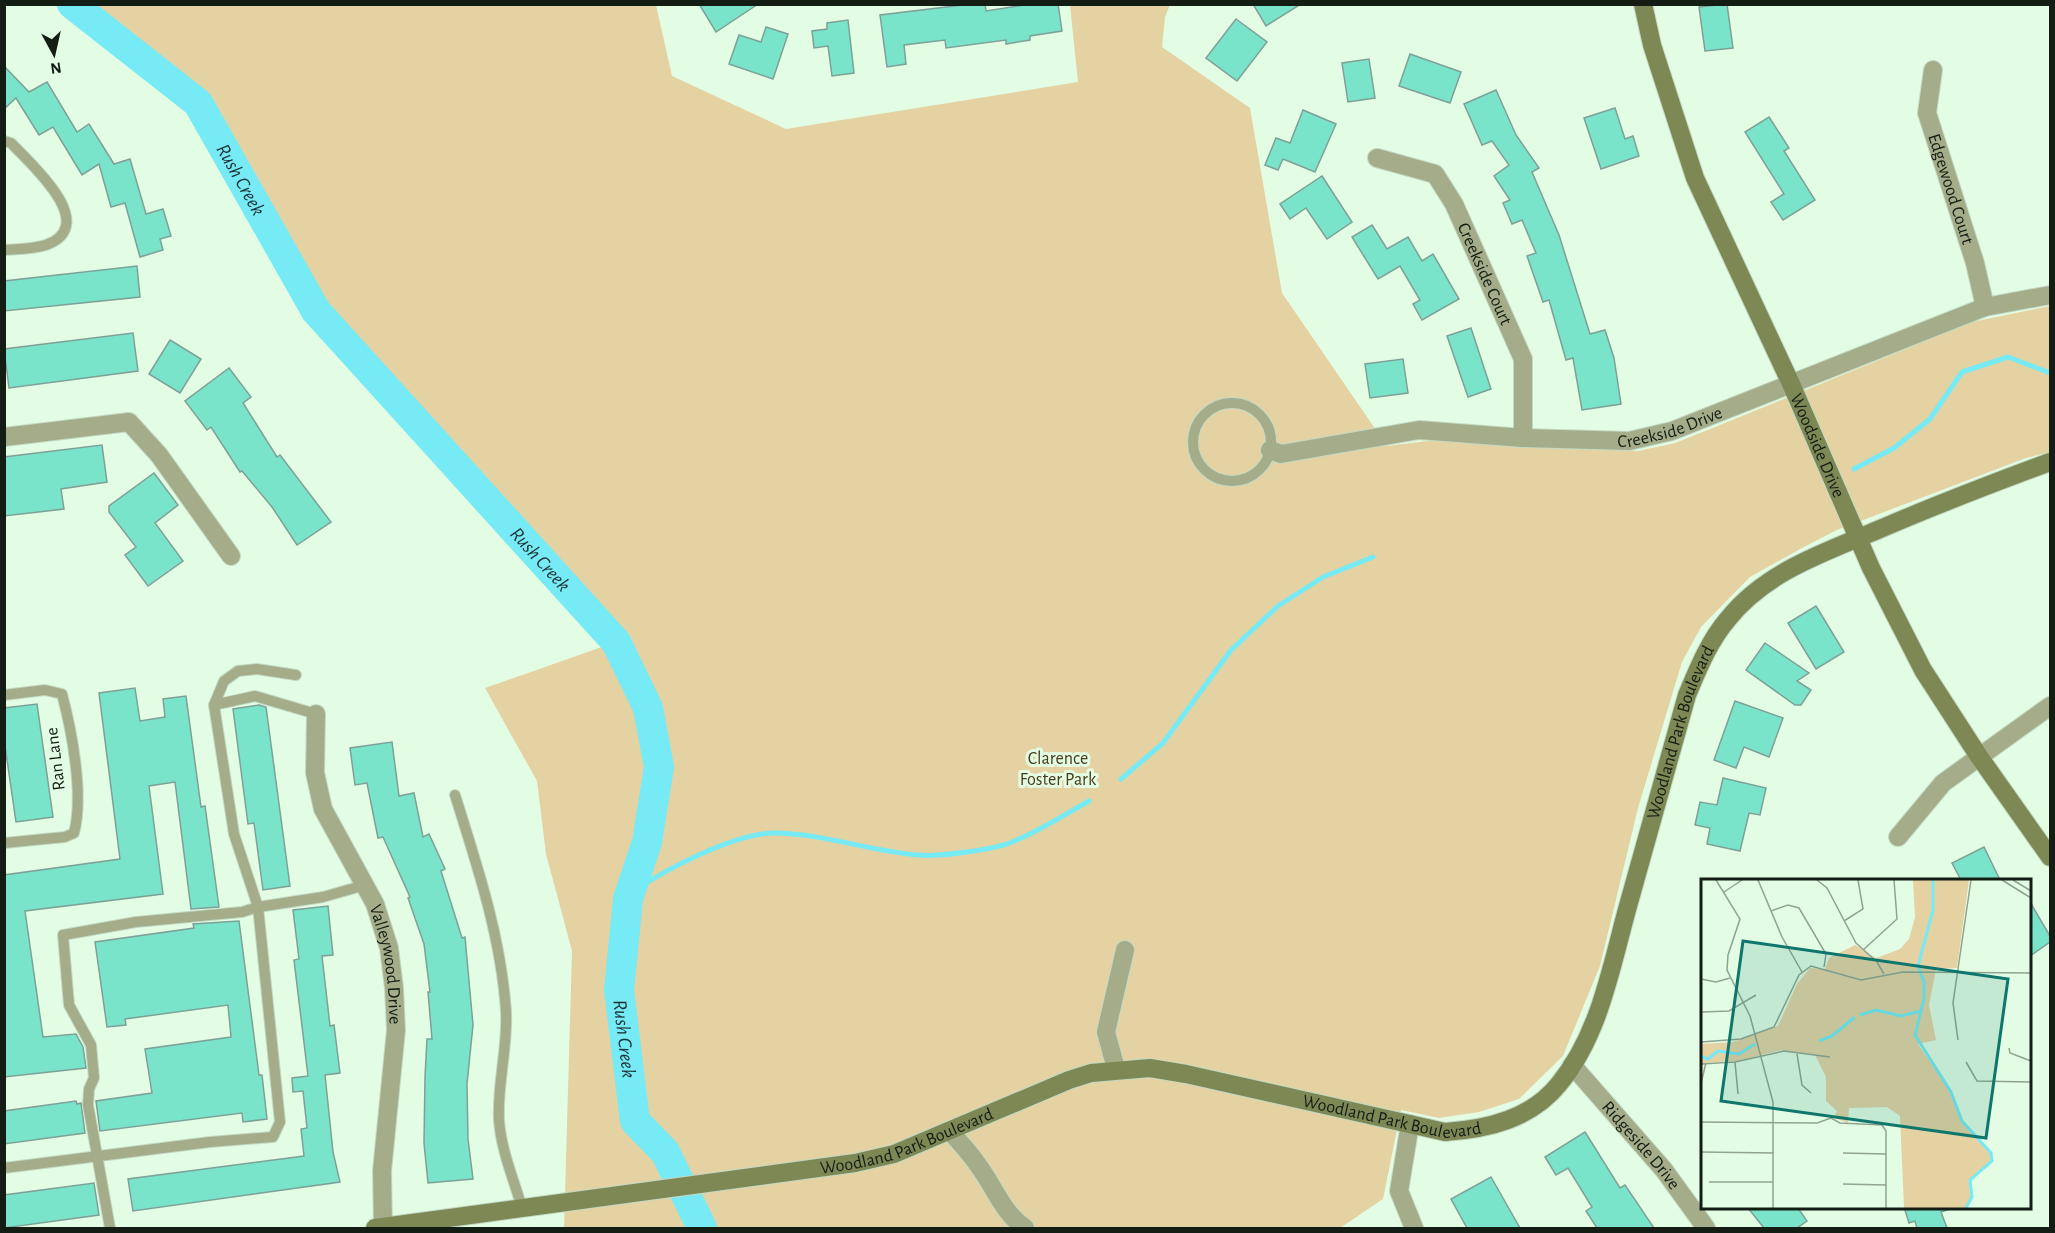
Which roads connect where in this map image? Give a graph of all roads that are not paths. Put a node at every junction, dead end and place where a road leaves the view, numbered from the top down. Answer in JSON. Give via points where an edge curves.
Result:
{"nodes":[{"id":1,"x":1643,"y":4,"type":"edge"},
{"id":2,"x":1933,"y":70,"type":"dead end"},
{"id":3,"x":4,"y":141,"type":"edge"},
{"id":4,"x":1377,"y":158,"type":"dead end"},
{"id":5,"x":4,"y":250,"type":"edge"},
{"id":6,"x":2050,"y":295,"type":"edge"},
{"id":7,"x":1985,"y":307,"type":"junction"},
{"id":8,"x":1792,"y":386,"type":"junction"},
{"id":9,"x":4,"y":437,"type":"edge"},
{"id":10,"x":1523,"y":438,"type":"junction"},
{"id":11,"x":1270,"y":450,"type":"junction"},
{"id":12,"x":2050,"y":462,"type":"edge"},
{"id":13,"x":1858,"y":538,"type":"junction"},
{"id":14,"x":231,"y":556,"type":"dead end"},
{"id":15,"x":296,"y":675,"type":"dead end"},
{"id":16,"x":4,"y":695,"type":"edge"},
{"id":17,"x":214,"y":705,"type":"junction"},
{"id":18,"x":2050,"y":706,"type":"edge"},
{"id":19,"x":316,"y":714,"type":"joint"},
{"id":20,"x":1978,"y":755,"type":"junction"},
{"id":21,"x":455,"y":795,"type":"dead end"},
{"id":22,"x":1898,"y":837,"type":"dead end"},
{"id":23,"x":4,"y":843,"type":"edge"},
{"id":24,"x":2050,"y":857,"type":"edge"},
{"id":25,"x":365,"y":885,"type":"junction"},
{"id":26,"x":258,"y":907,"type":"junction"},
{"id":27,"x":1125,"y":950,"type":"dead end"},
{"id":28,"x":1572,"y":1065,"type":"junction"},
{"id":29,"x":1116,"y":1069,"type":"junction"},
{"id":30,"x":1410,"y":1124,"type":"junction"},
{"id":31,"x":951,"y":1132,"type":"junction"},
{"id":32,"x":97,"y":1156,"type":"junction"},
{"id":33,"x":4,"y":1168,"type":"edge"},
{"id":34,"x":522,"y":1208,"type":"junction"},
{"id":35,"x":111,"y":1228,"type":"edge"},
{"id":36,"x":380,"y":1228,"type":"edge"},
{"id":37,"x":1025,"y":1228,"type":"edge"},
{"id":38,"x":1414,"y":1228,"type":"edge"},
{"id":39,"x":1706,"y":1228,"type":"edge"}],
"edges":[{"from":1,"to":8,"type":"street","name":"Woodside Drive","via":[[1652,45],[1695,178]]},
{"from":2,"to":7,"type":"street","name":"Edgewood Court","via":[[1927,113],[1975,263]]},
{"from":3,"to":5,"type":"lane","via":[[54,187],[66,227],[60,238],[45,246]]},
{"from":4,"to":10,"type":"street","name":"Creekside Court","via":[[1435,174],[1454,204],[1523,359]]},
{"from":6,"to":7,"type":"street","name":"Creekside Drive"},
{"from":7,"to":8,"type":"street","name":"Creekside Drive"},
{"from":8,"to":10,"type":"street","name":"Creekside Drive","via":[[1672,431],[1629,441]]},
{"from":8,"to":13,"type":"street","name":"Woodside Drive"},
{"from":9,"to":14,"type":"street","via":[[129,422],[159,455]]},
{"from":10,"to":11,"type":"street","name":"Creekside Drive","via":[[1419,430],[1281,454]]},
{"from":11,"to":11,"type":"lane","via":[[1264,420],[1257,412],[1238,404],[1208,411],[1193,438],[1200,465],[1222,480],[1252,476]]},
{"from":12,"to":13,"type":"street","name":"Woodland Park Boulevard","via":[[1966,492]]},
{"from":13,"to":20,"type":"street","name":"Woodside Drive","via":[[1923,670]]},
{"from":13,"to":28,"type":"street","name":"Woodland Park Boulevard","via":[[1768,582],[1728,618],[1704,655],[1687,695],[1590,1035]]},
{"from":15,"to":17,"type":"lane","via":[[257,669],[238,671],[224,681]]},
{"from":16,"to":23,"type":"lane","name":"Ran Lane","via":[[45,690],[62,694],[78,817],[74,833],[69,835]]},
{"from":17,"to":19,"type":"lane","via":[[255,696]]},
{"from":17,"to":26,"type":"lane","via":[[234,834]]},
{"from":18,"to":20,"type":"street"},
{"from":19,"to":25,"type":"street","name":"Valleywood Drive","via":[[315,773],[323,809]]},
{"from":20,"to":22,"type":"street","via":[[1943,783]]},
{"from":20,"to":24,"type":"street","name":"Woodside Drive"},
{"from":21,"to":34,"type":"lane","via":[[483,886],[500,963],[506,1013],[499,1119]]},
{"from":25,"to":26,"type":"lane","via":[[323,897]]},
{"from":25,"to":36,"type":"street","name":"Valleywood Drive","via":[[388,948],[396,1030]]},
{"from":26,"to":32,"type":"lane","via":[[279,1122],[273,1137]]},
{"from":26,"to":32,"type":"lane","via":[[63,935],[69,1005],[91,1045],[94,1078],[88,1105]]},
{"from":27,"to":29,"type":"street","via":[[1106,1032]]},
{"from":28,"to":30,"type":"street","name":"Woodland Park Boulevard","via":[[1558,1085],[1527,1112],[1511,1120],[1473,1130],[1445,1132]]},
{"from":28,"to":39,"type":"street","name":"Ridgeside Drive","via":[[1664,1170]]},
{"from":29,"to":30,"type":"street","name":"Woodland Park Boulevard","via":[[1150,1068],[1186,1074]]},
{"from":29,"to":31,"type":"street","name":"Woodland Park Boulevard","via":[[1068,1080]]},
{"from":30,"to":38,"type":"street","via":[[1399,1191]]},
{"from":31,"to":34,"type":"street","name":"Woodland Park Boulevard","via":[[894,1154],[810,1171]]},
{"from":31,"to":37,"type":"street","via":[[1005,1207]]},
{"from":32,"to":33,"type":"lane"},
{"from":32,"to":35,"type":"lane"},
{"from":34,"to":36,"type":"street","name":"Woodland Park Boulevard"}]}
